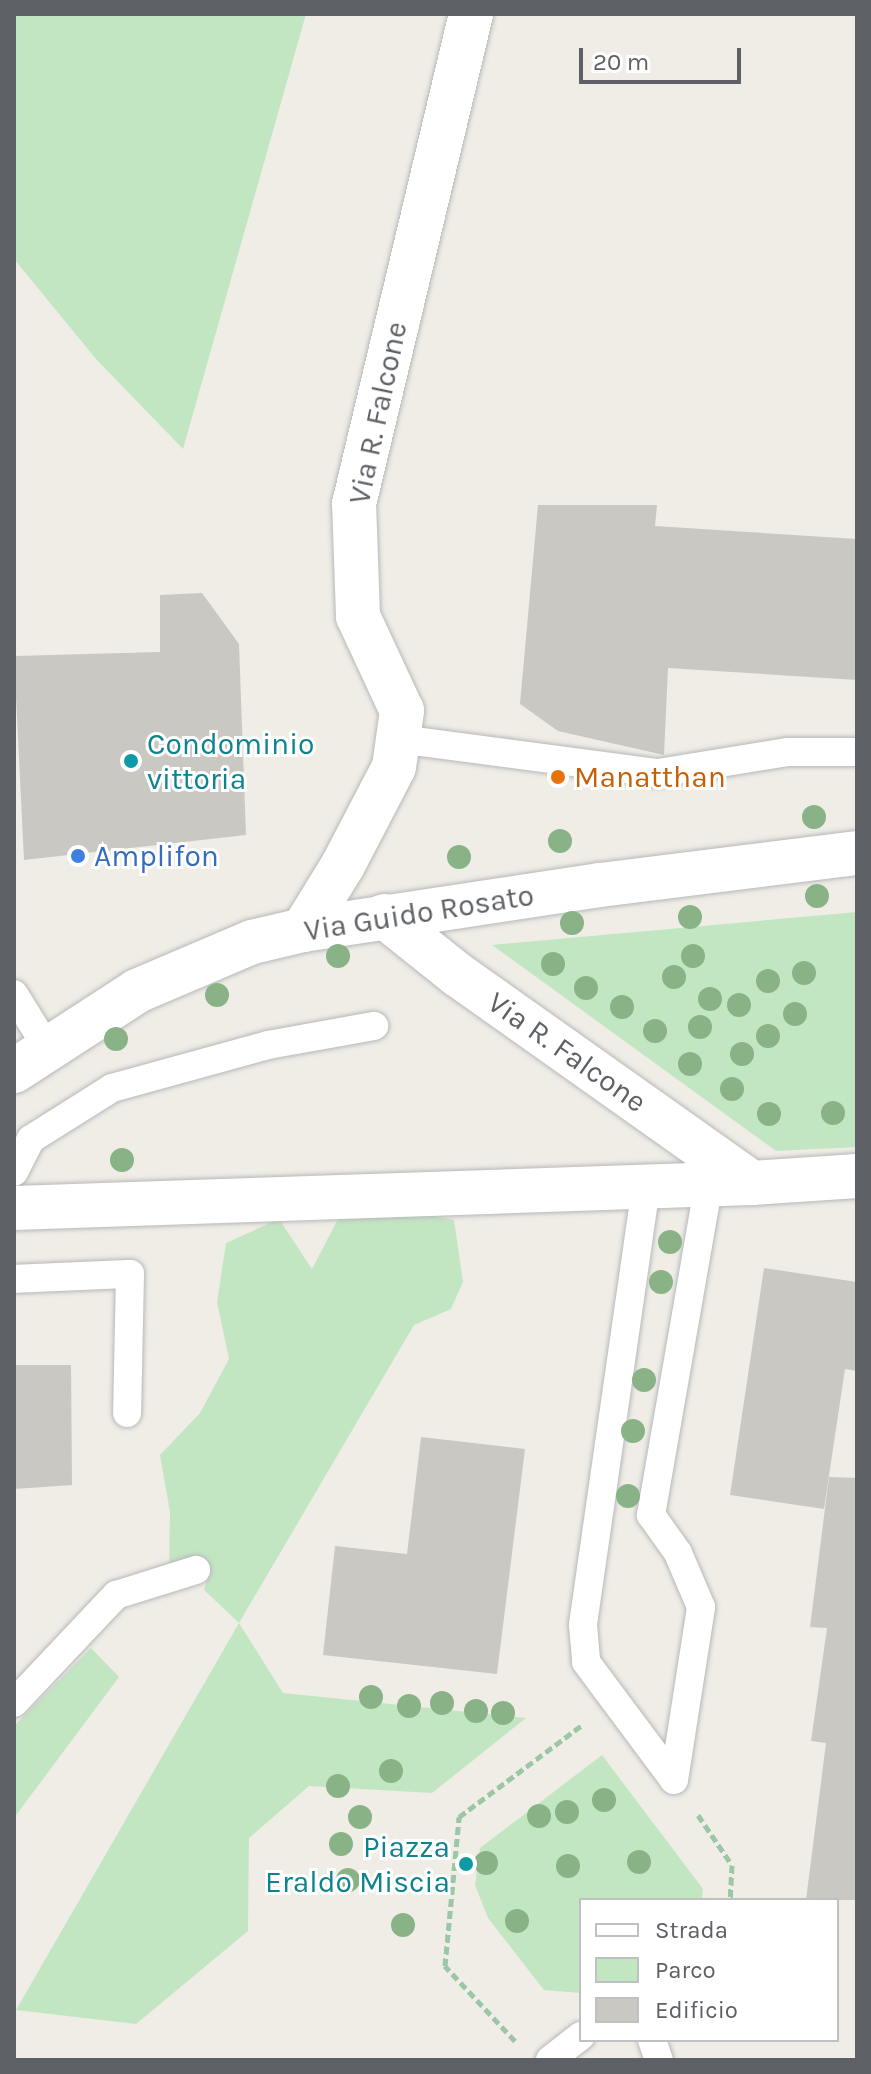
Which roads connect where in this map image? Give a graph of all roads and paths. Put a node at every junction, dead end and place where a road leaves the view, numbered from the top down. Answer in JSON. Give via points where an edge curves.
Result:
{"nodes":[{"id":1,"x":471,"y":14,"type":"edge"},
{"id":2,"x":399,"y":739,"type":"junction"},
{"id":3,"x":857,"y":752,"type":"edge"},
{"id":4,"x":857,"y":853,"type":"edge"},
{"id":5,"x":384,"y":916,"type":"junction"},
{"id":6,"x":303,"y":930,"type":"junction"},
{"id":7,"x":14,"y":994,"type":"edge"},
{"id":8,"x":374,"y":1026,"type":"dead end"},
{"id":9,"x":31,"y":1060,"type":"edge"},
{"id":10,"x":14,"y":1172,"type":"edge"},
{"id":11,"x":857,"y":1176,"type":"edge"},
{"id":12,"x":752,"y":1183,"type":"junction"},
{"id":13,"x":709,"y":1184,"type":"junction"},
{"id":14,"x":646,"y":1187,"type":"junction"},
{"id":15,"x":14,"y":1208,"type":"edge"},
{"id":16,"x":14,"y":1279,"type":"edge"},
{"id":17,"x":127,"y":1413,"type":"dead end"},
{"id":18,"x":196,"y":1570,"type":"dead end"},
{"id":19,"x":613,"y":1699,"type":"junction"},
{"id":20,"x":14,"y":1703,"type":"edge"},
{"id":21,"x":674,"y":1780,"type":"junction"},
{"id":22,"x":730,"y":1898,"type":"edge"},
{"id":23,"x":579,"y":2038,"type":"edge"},
{"id":24,"x":523,"y":2050,"type":"dead end"},
{"id":25,"x":550,"y":2060,"type":"edge"}],
"edges":[{"from":1,"to":2,"type":"street","name":"Via R. Falcone","via":[[354,504],[358,616],[402,711]]},
{"from":2,"to":3,"type":"lane","via":[[658,773],[788,752]]},
{"from":2,"to":6,"type":"street","name":"Via R. Falcone","via":[[394,767]]},
{"from":4,"to":5,"type":"street","name":"Via Guido Rosato"},
{"from":5,"to":6,"type":"street","name":"Via Guido Rosato"},
{"from":5,"to":12,"type":"street","name":"Via R. Falcone","via":[[458,975]]},
{"from":6,"to":9,"type":"street","name":"Via Guido Rosato","via":[[252,942],[137,991]]},
{"from":7,"to":9,"type":"lane"},
{"from":8,"to":10,"type":"lane","via":[[268,1045],[112,1088],[31,1139]]},
{"from":11,"to":12,"type":"street"},
{"from":12,"to":13,"type":"street"},
{"from":13,"to":14,"type":"street"},
{"from":13,"to":21,"type":"lane","via":[[651,1515],[678,1553],[701,1607]]},
{"from":14,"to":15,"type":"street"},
{"from":14,"to":19,"type":"lane","via":[[583,1625],[586,1662]]},
{"from":16,"to":17,"type":"lane","via":[[130,1274]]},
{"from":18,"to":20,"type":"lane","via":[[116,1595]]},
{"from":19,"to":21,"type":"lane"},
{"from":19,"to":24,"type":"path","via":[[459,1817],[445,1966]]},
{"from":21,"to":22,"type":"path","via":[[732,1865]]},
{"from":23,"to":25,"type":"lane"}]}
